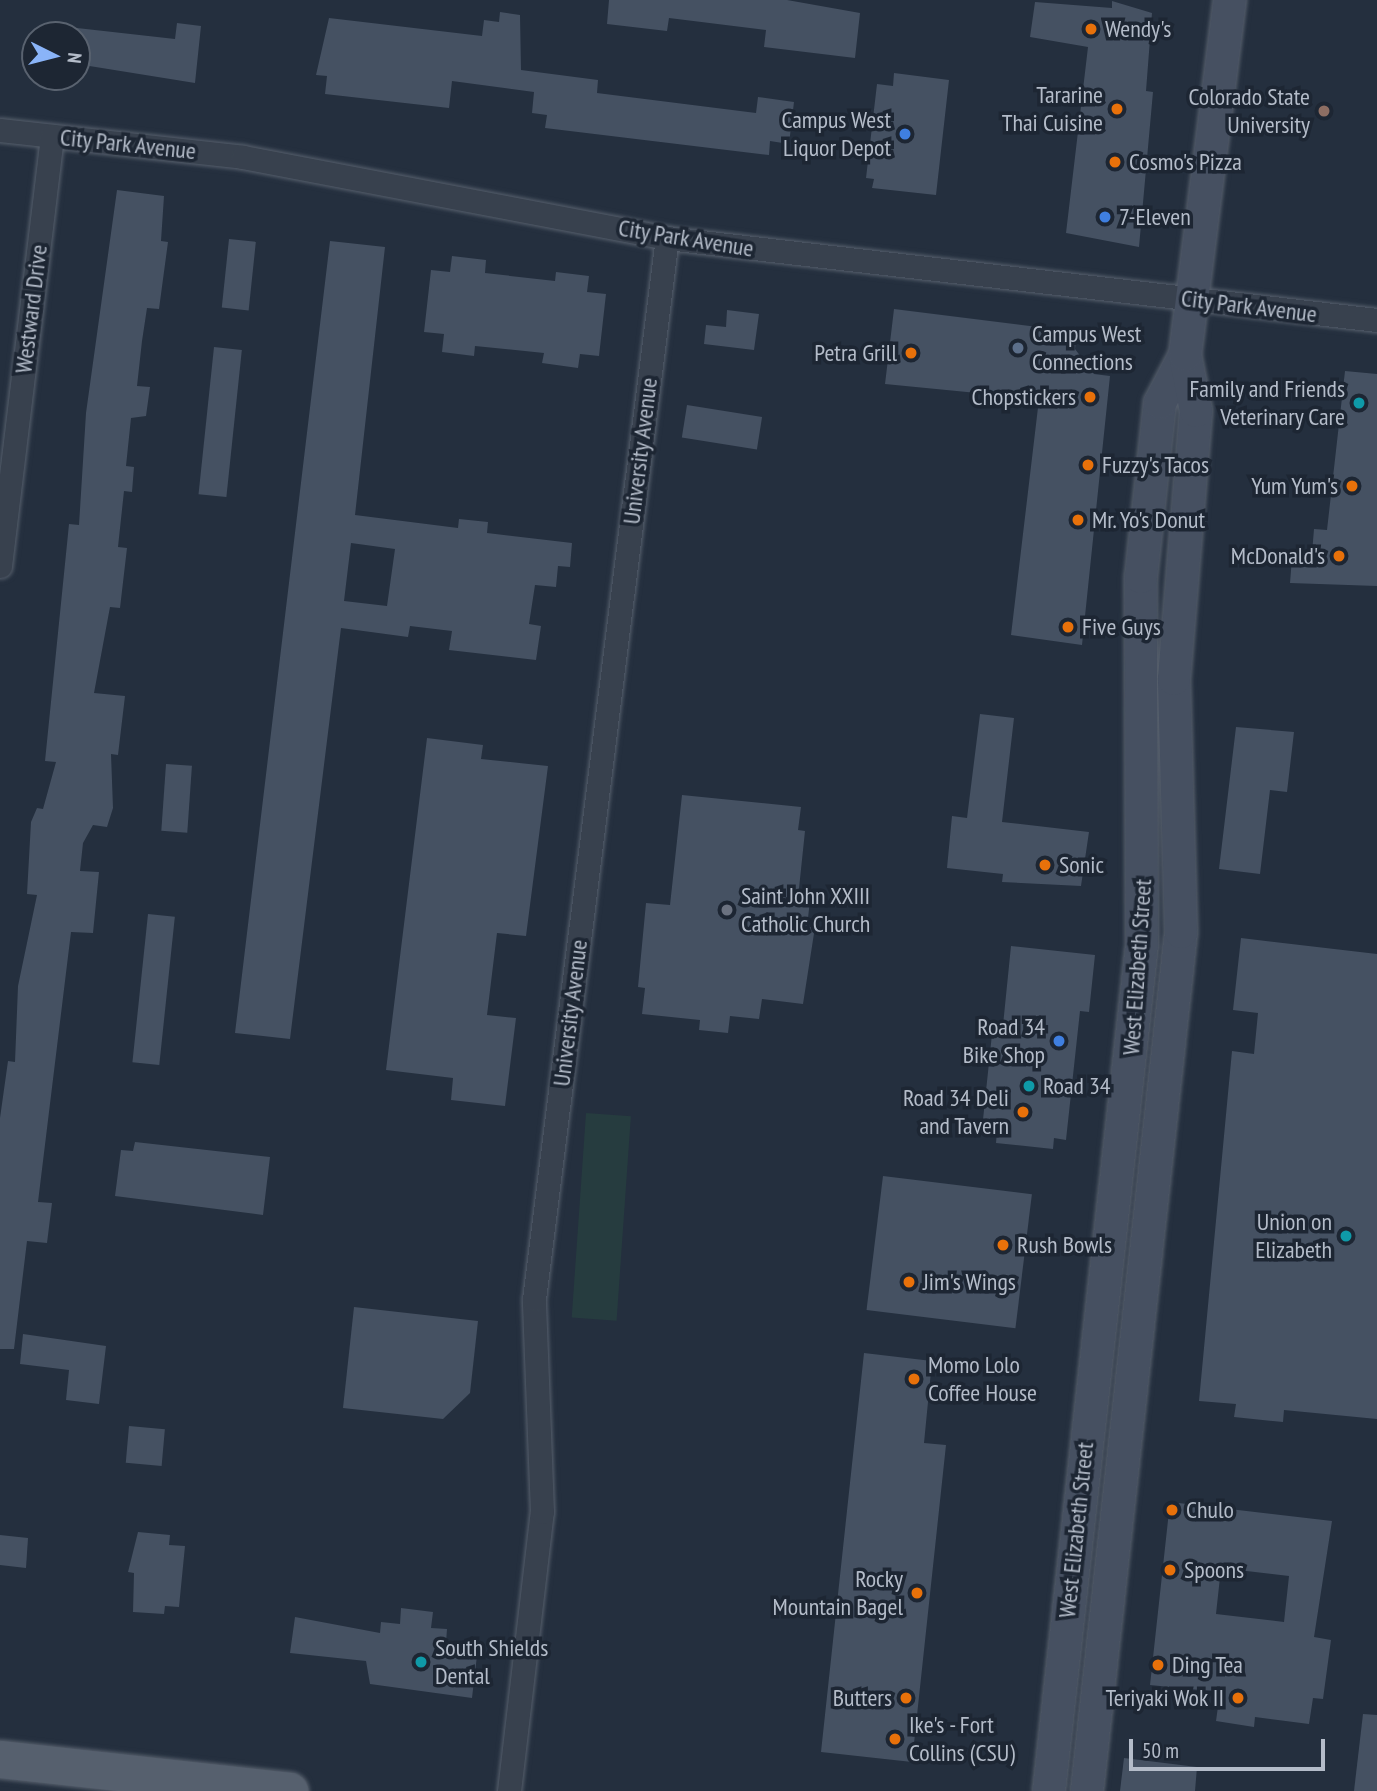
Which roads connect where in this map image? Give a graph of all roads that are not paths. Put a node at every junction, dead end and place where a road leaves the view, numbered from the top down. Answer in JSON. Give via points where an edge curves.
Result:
{"nodes":[{"id":1,"x":1230,"y":0,"type":"edge"},
{"id":2,"x":0,"y":130,"type":"edge"},
{"id":3,"x":52,"y":136,"type":"junction"},
{"id":4,"x":667,"y":238,"type":"junction"},
{"id":5,"x":1193,"y":299,"type":"junction"},
{"id":6,"x":1377,"y":320,"type":"edge"},
{"id":7,"x":1185,"y":355,"type":"junction"},
{"id":8,"x":0,"y":566,"type":"edge"},
{"id":9,"x":0,"y":1759,"type":"edge"},
{"id":10,"x":289,"y":1791,"type":"edge"},
{"id":11,"x":509,"y":1791,"type":"edge"},
{"id":12,"x":1049,"y":1791,"type":"edge"},
{"id":13,"x":1087,"y":1791,"type":"edge"}],
"edges":[{"from":1,"to":5,"type":"main road","name":"West Elizabeth Street"},
{"from":2,"to":3,"type":"street","name":"City Park Avenue"},
{"from":3,"to":4,"type":"street","name":"City Park Avenue","via":[[243,156]]},
{"from":3,"to":8,"type":"street","name":"Westward Drive"},
{"from":4,"to":5,"type":"street","name":"City Park Avenue"},
{"from":4,"to":11,"type":"street","name":"University Avenue","via":[[534,1299],[542,1512]]},
{"from":5,"to":6,"type":"street","name":"City Park Avenue"},
{"from":5,"to":7,"type":"main road","name":"West Elizabeth Street"},
{"from":7,"to":12,"type":"main road","name":"West Elizabeth Street","via":[[1160,403],[1141,577],[1142,945]]},
{"from":7,"to":13,"type":"main road","name":"West Elizabeth Street","via":[[1196,411],[1175,666],[1181,932]]},
{"from":9,"to":10,"type":"main road"}]}
